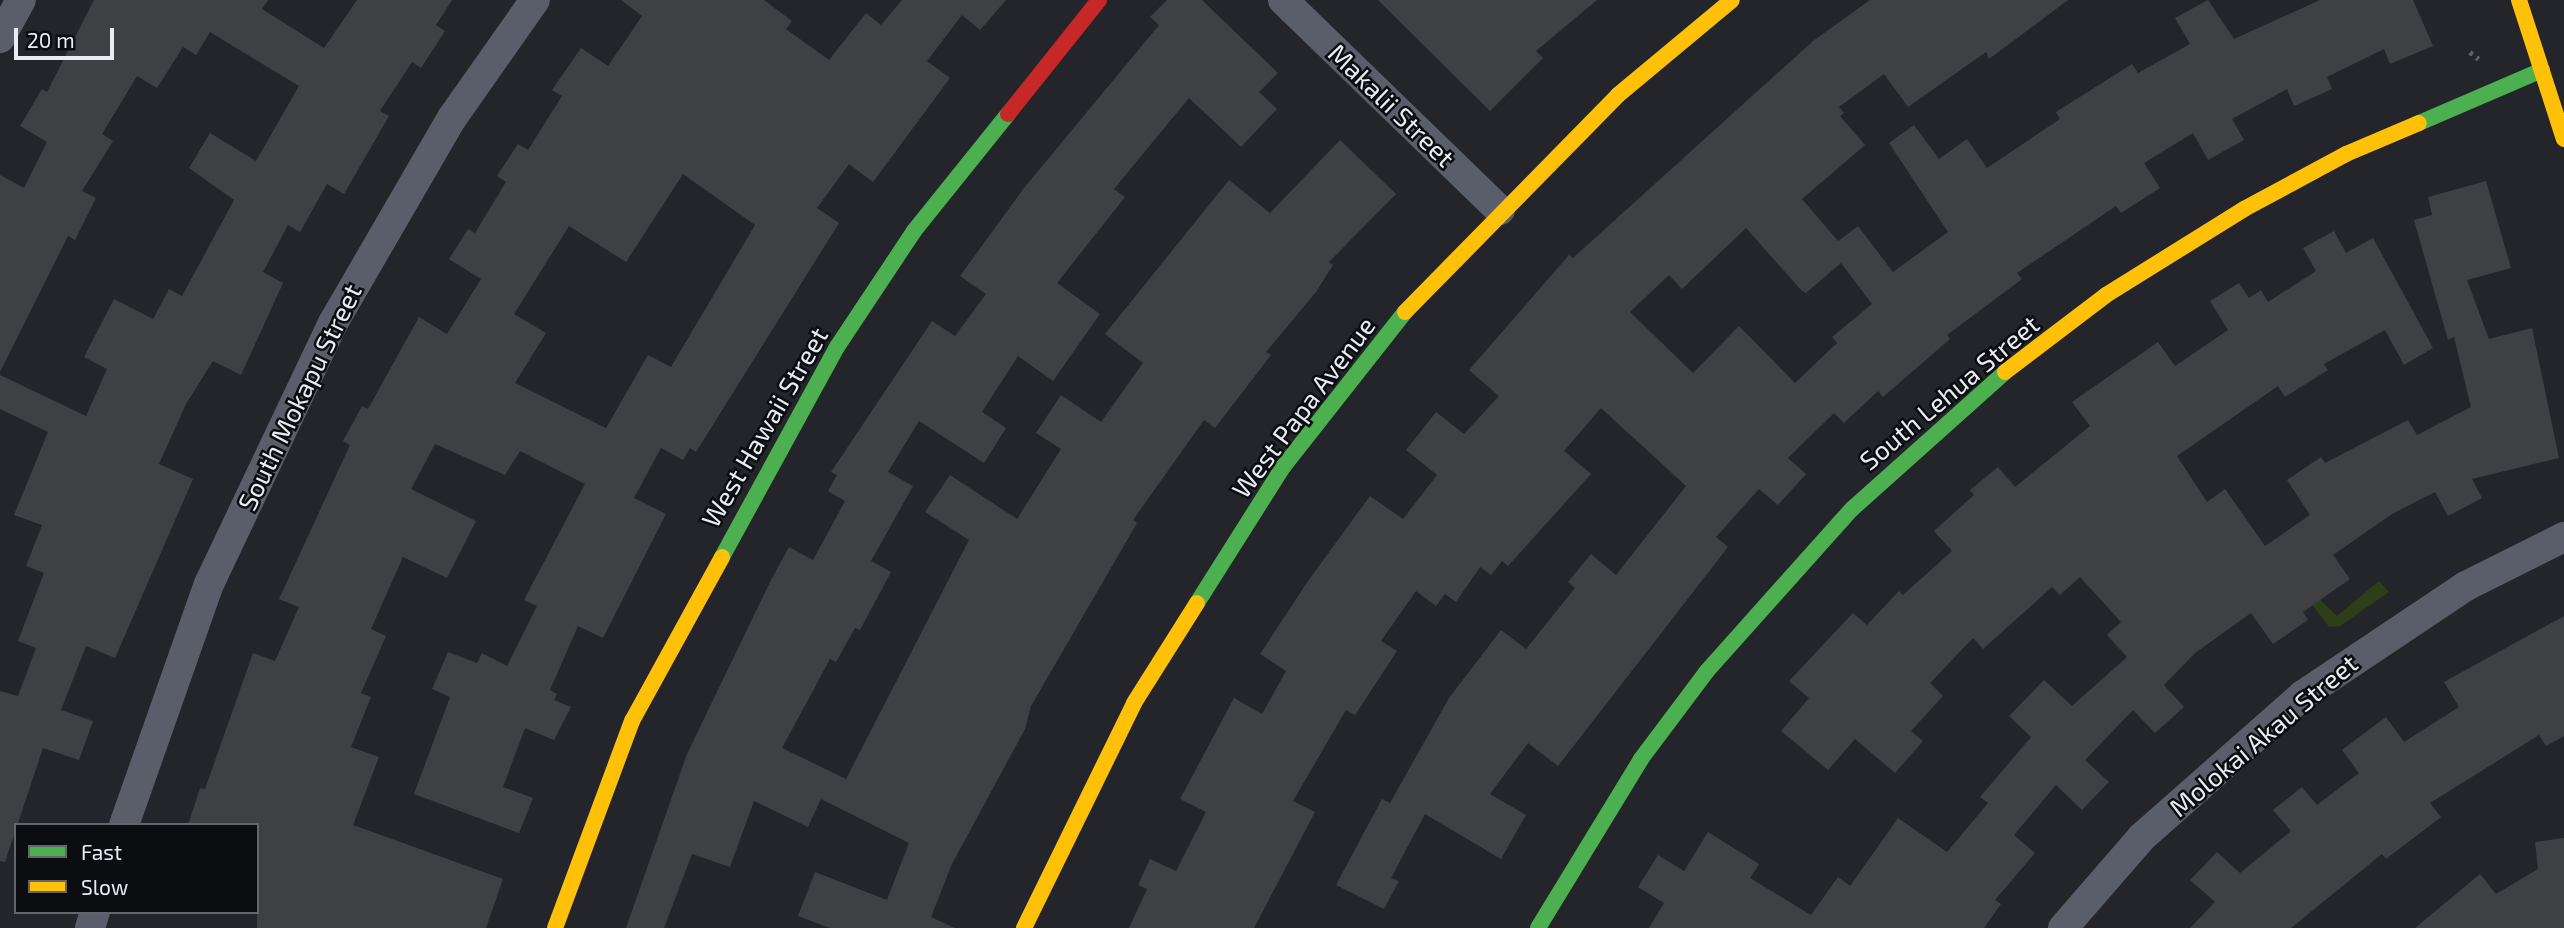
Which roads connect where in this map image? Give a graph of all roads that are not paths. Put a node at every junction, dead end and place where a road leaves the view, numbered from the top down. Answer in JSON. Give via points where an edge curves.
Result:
{"nodes":[{"id":1,"x":21,"y":0,"type":"edge"},
{"id":2,"x":535,"y":0,"type":"edge"},
{"id":3,"x":1100,"y":0,"type":"edge"},
{"id":4,"x":1283,"y":0,"type":"edge"},
{"id":5,"x":1732,"y":0,"type":"edge"},
{"id":6,"x":2519,"y":0,"type":"edge"},
{"id":7,"x":0,"y":38,"type":"edge"},
{"id":8,"x":2542,"y":70,"type":"junction"},
{"id":9,"x":2564,"y":139,"type":"edge"},
{"id":10,"x":1500,"y":210,"type":"junction"},
{"id":11,"x":2564,"y":537,"type":"edge"},
{"id":12,"x":125,"y":823,"type":"edge"},
{"id":13,"x":555,"y":928,"type":"edge"},
{"id":14,"x":1024,"y":928,"type":"edge"},
{"id":15,"x":1538,"y":928,"type":"edge"},
{"id":16,"x":2063,"y":928,"type":"edge"}],
"edges":[{"from":1,"to":7,"type":"street"},
{"from":2,"to":12,"type":"street","name":"South Mokapu Street","via":[[452,118],[333,323],[209,584]]},
{"from":3,"to":13,"type":"street","name":"West Hawaii Street","via":[[914,231],[837,346],[632,721]]},
{"from":4,"to":10,"type":"street","name":"Makalii Street"},
{"from":5,"to":10,"type":"street","name":"West Papa Avenue","via":[[1618,95]]},
{"from":6,"to":8,"type":"street"},
{"from":8,"to":9,"type":"street"},
{"from":8,"to":15,"type":"street","name":"South Lehua Street","via":[[2346,154],[2244,209],[2106,295],[2010,366],[1852,509],[1707,671],[1641,759]]},
{"from":10,"to":14,"type":"street","name":"West Papa Avenue","via":[[1413,302],[1283,467],[1134,703]]},
{"from":11,"to":16,"type":"street","name":"Molokai Akau Street","via":[[2466,586],[2303,695],[2142,837]]}]}
